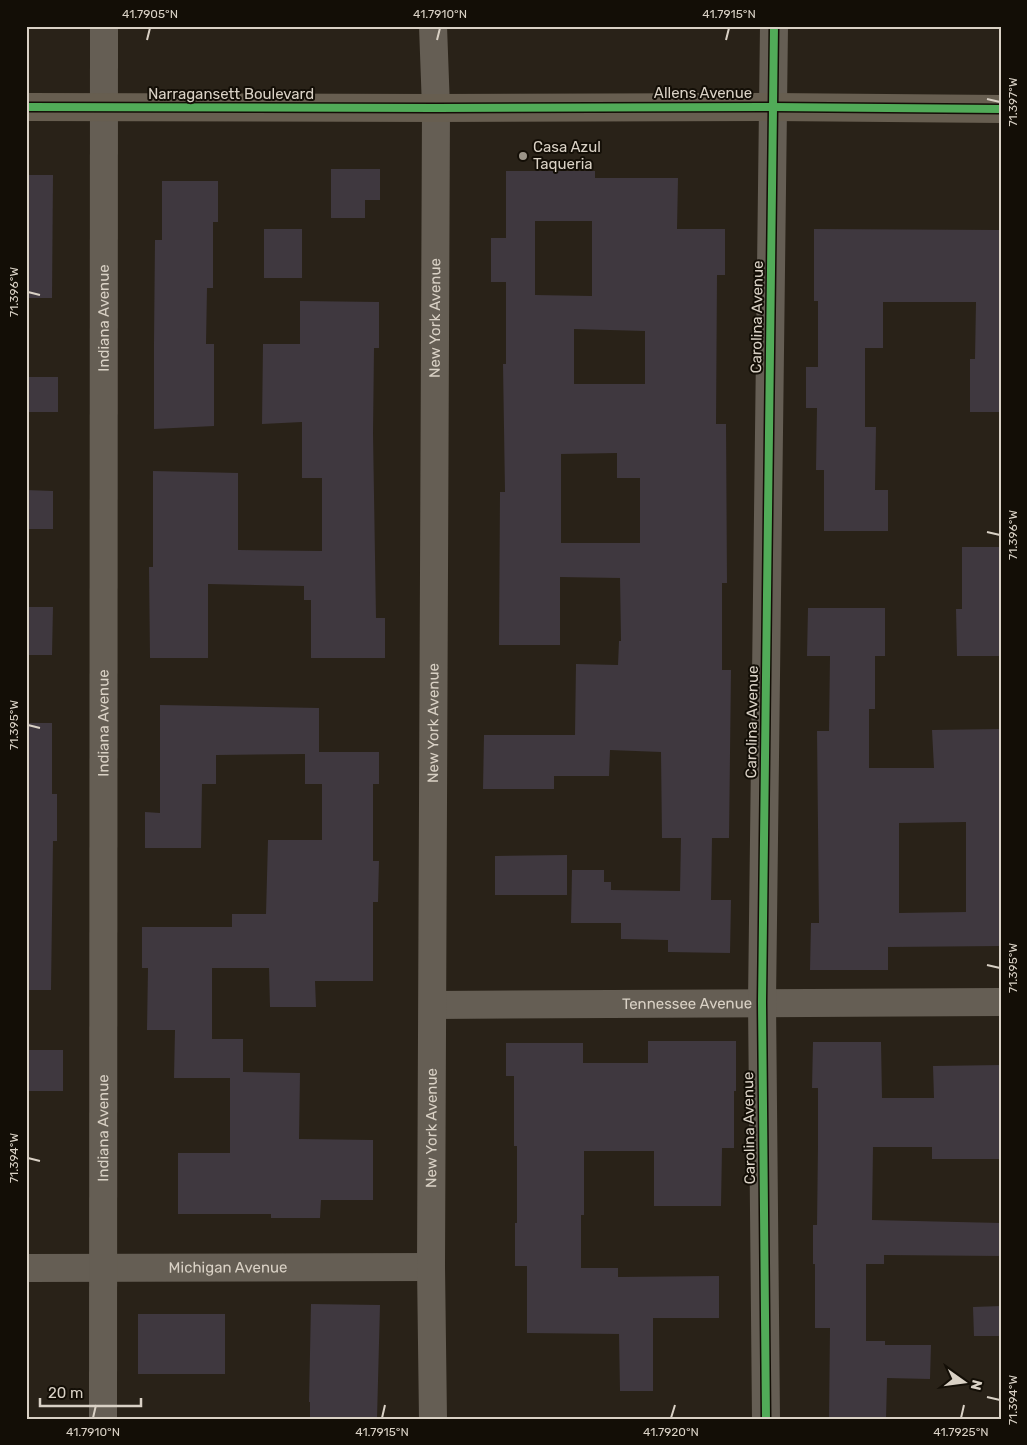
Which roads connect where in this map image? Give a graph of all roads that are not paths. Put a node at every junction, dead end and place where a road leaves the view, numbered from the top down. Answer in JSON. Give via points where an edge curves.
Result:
{"nodes":[{"id":1,"x":104,"y":26,"type":"edge"},
{"id":2,"x":433,"y":26,"type":"edge"},
{"id":3,"x":774,"y":26,"type":"edge"},
{"id":4,"x":26,"y":107,"type":"edge"},
{"id":5,"x":104,"y":107,"type":"junction"},
{"id":6,"x":773,"y":107,"type":"junction"},
{"id":7,"x":436,"y":108,"type":"junction"},
{"id":8,"x":1001,"y":109,"type":"edge"},
{"id":9,"x":762,"y":1002,"type":"junction"},
{"id":10,"x":1001,"y":1002,"type":"edge"},
{"id":11,"x":433,"y":1005,"type":"junction"},
{"id":12,"x":432,"y":1267,"type":"junction"},
{"id":13,"x":26,"y":1268,"type":"edge"},
{"id":14,"x":102,"y":1268,"type":"junction"},
{"id":15,"x":104,"y":1419,"type":"edge"},
{"id":16,"x":433,"y":1419,"type":"edge"},
{"id":17,"x":766,"y":1419,"type":"edge"}],
"edges":[{"from":1,"to":5,"type":"street","name":"Indiana Avenue"},
{"from":2,"to":7,"type":"street","name":"New York Avenue"},
{"from":3,"to":6,"type":"street","name":"Carolina Avenue"},
{"from":4,"to":5,"type":"main road","name":"Narragansett Boulevard"},
{"from":5,"to":7,"type":"main road","name":"Narragansett Boulevard"},
{"from":5,"to":14,"type":"street","name":"Indiana Avenue"},
{"from":6,"to":7,"type":"main road","name":"Allens Avenue"},
{"from":6,"to":8,"type":"main road","name":"Allens Avenue"},
{"from":6,"to":9,"type":"street","name":"Carolina Avenue"},
{"from":7,"to":11,"type":"street","name":"New York Avenue"},
{"from":9,"to":10,"type":"street","name":"Tennessee Avenue"},
{"from":9,"to":11,"type":"street","name":"Tennessee Avenue"},
{"from":9,"to":17,"type":"street","name":"Carolina Avenue"},
{"from":11,"to":12,"type":"street","name":"New York Avenue"},
{"from":12,"to":14,"type":"street","name":"Michigan Avenue"},
{"from":12,"to":16,"type":"street","name":"New York Avenue"},
{"from":13,"to":14,"type":"street","name":"Michigan Avenue"},
{"from":14,"to":15,"type":"street","name":"Indiana Avenue"}]}
